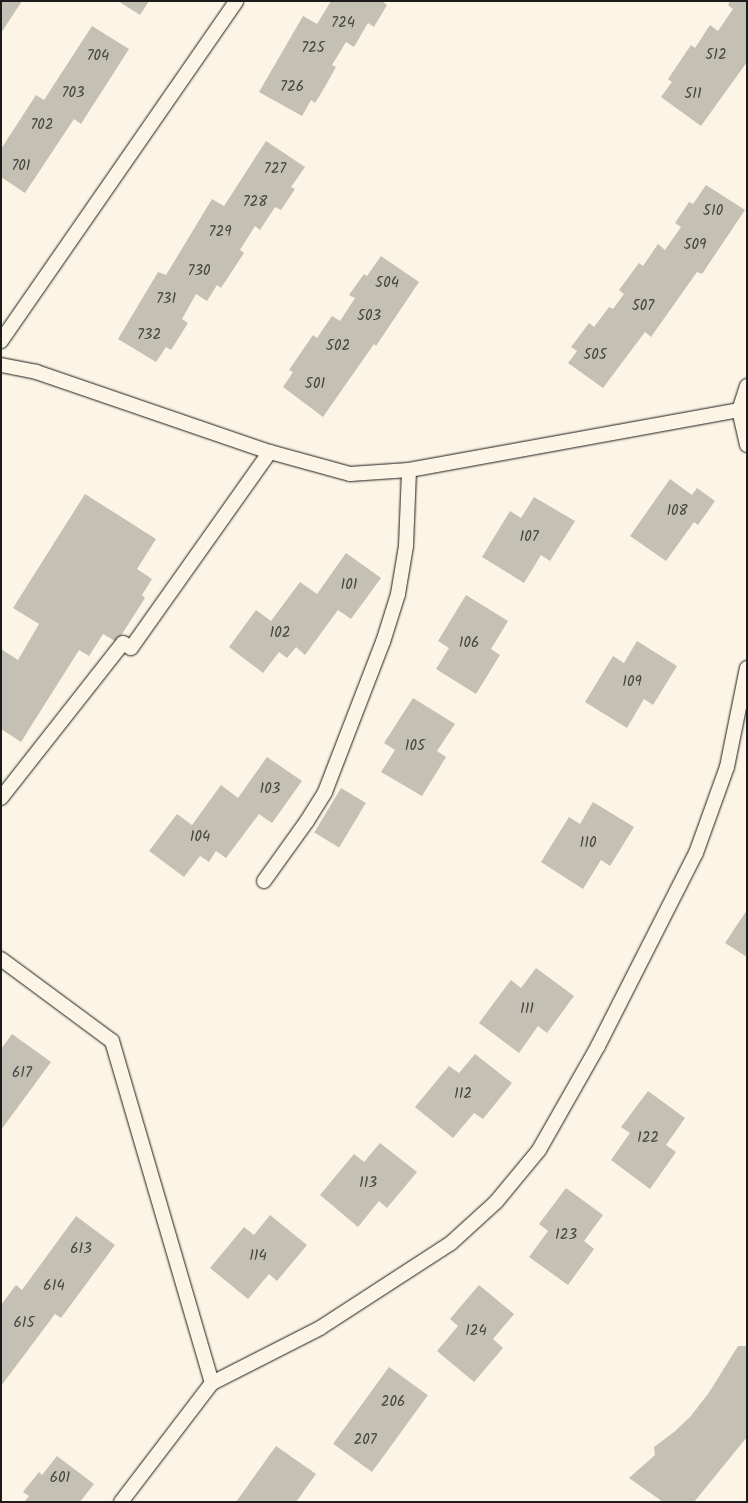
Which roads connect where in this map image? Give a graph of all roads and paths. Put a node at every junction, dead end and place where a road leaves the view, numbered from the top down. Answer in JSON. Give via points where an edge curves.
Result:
{"nodes":[{"id":1,"x":236,"y":1,"type":"edge"},
{"id":2,"x":1,"y":341,"type":"edge"},
{"id":3,"x":1,"y":365,"type":"edge"},
{"id":4,"x":747,"y":386,"type":"edge"},
{"id":5,"x":739,"y":410,"type":"junction"},
{"id":6,"x":747,"y":445,"type":"edge"},
{"id":7,"x":270,"y":452,"type":"junction"},
{"id":8,"x":410,"y":470,"type":"junction"},
{"id":9,"x":747,"y":668,"type":"edge"},
{"id":10,"x":1,"y":798,"type":"edge"},
{"id":11,"x":264,"y":881,"type":"dead end"},
{"id":12,"x":1,"y":960,"type":"edge"},
{"id":13,"x":212,"y":1383,"type":"junction"},
{"id":14,"x":121,"y":1502,"type":"edge"}],
"edges":[{"from":1,"to":2,"type":"lane"},
{"from":3,"to":7,"type":"lane","via":[[36,372]]},
{"from":4,"to":5,"type":"lane"},
{"from":5,"to":6,"type":"lane"},
{"from":5,"to":8,"type":"lane"},
{"from":7,"to":8,"type":"lane","via":[[350,474]]},
{"from":7,"to":10,"type":"lane","via":[[130,648],[123,643]]},
{"from":8,"to":11,"type":"lane","via":[[406,546],[398,594],[383,642],[325,792]]},
{"from":9,"to":13,"type":"lane","via":[[727,767],[696,853],[598,1046],[539,1150],[496,1202],[451,1243],[320,1328]]},
{"from":12,"to":13,"type":"lane","via":[[112,1041]]},
{"from":13,"to":14,"type":"lane"}]}
